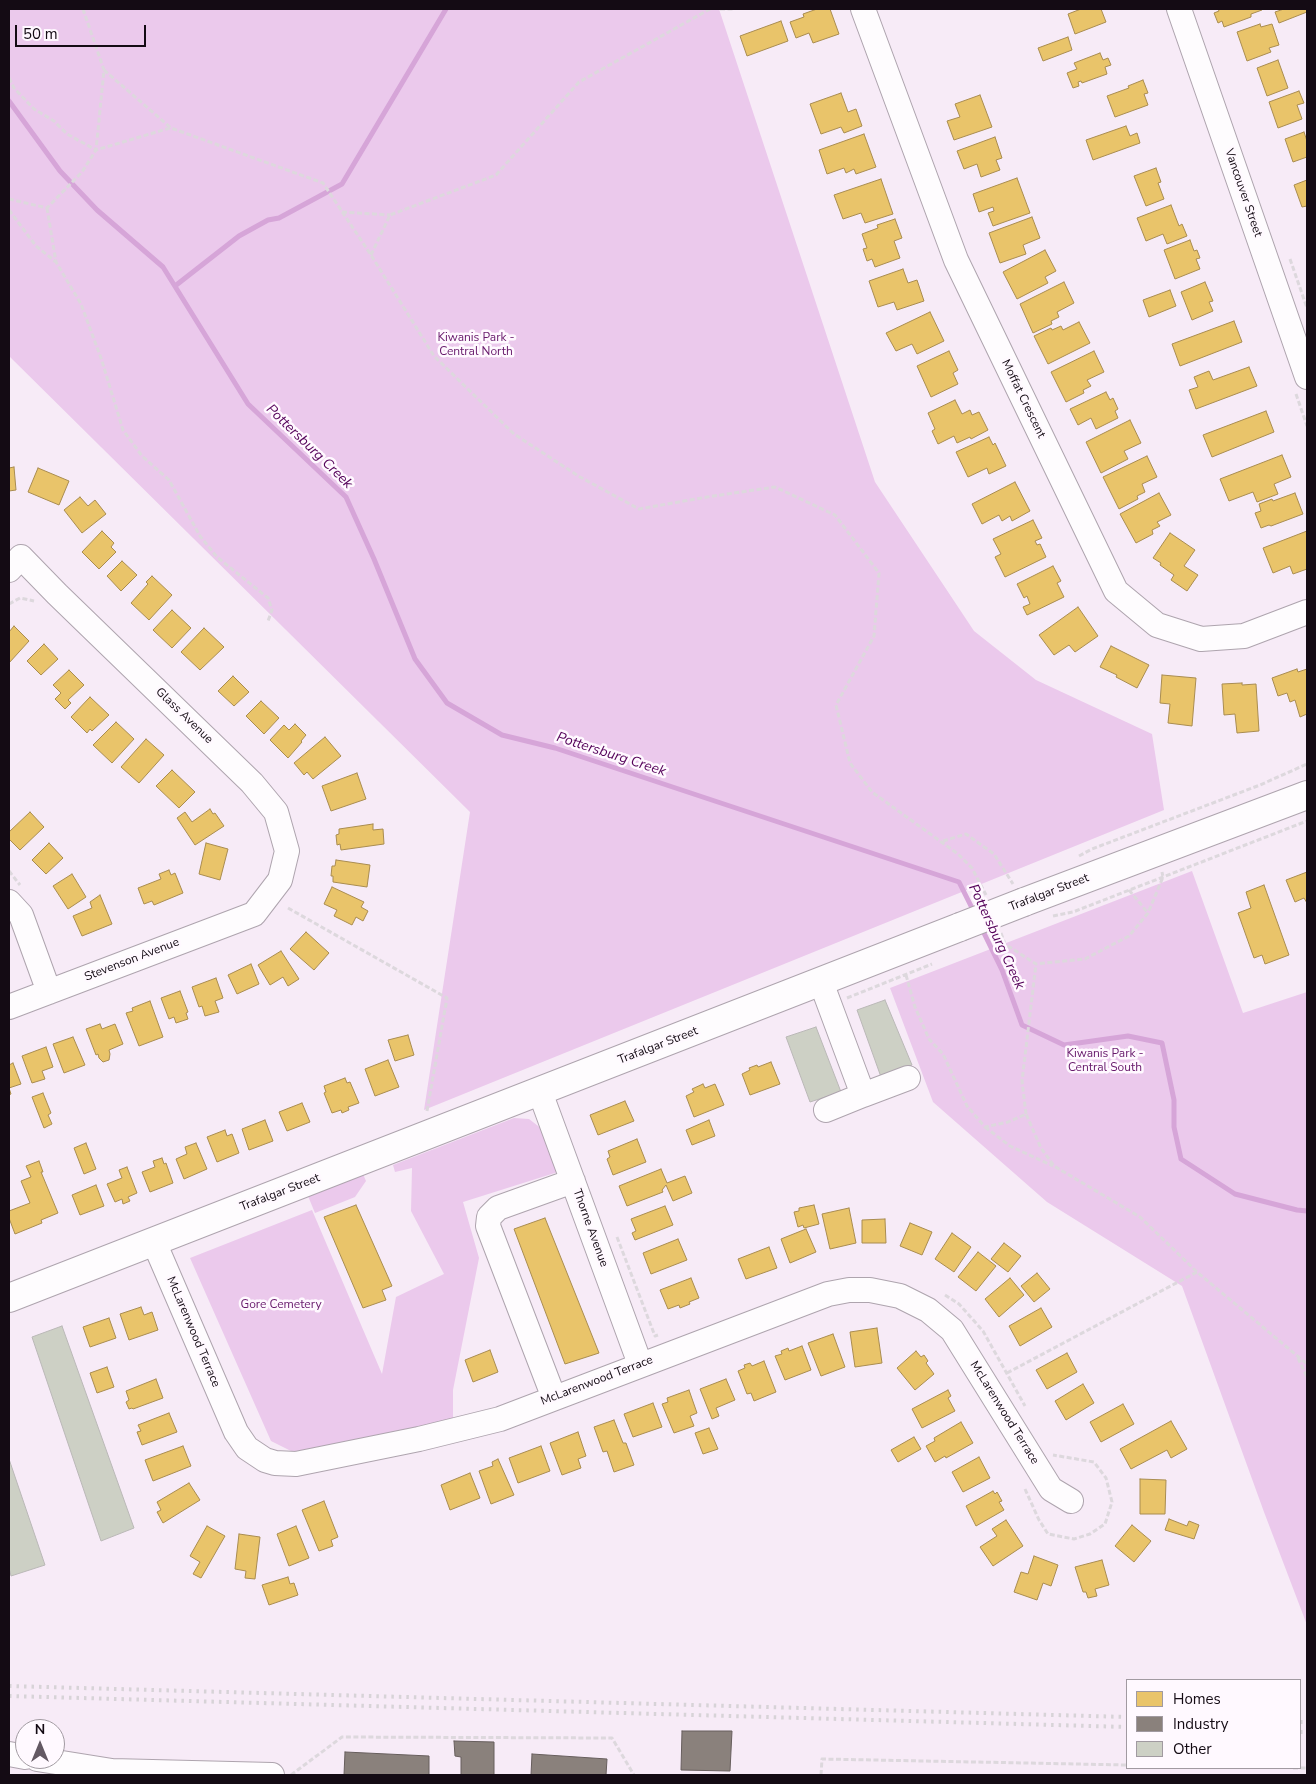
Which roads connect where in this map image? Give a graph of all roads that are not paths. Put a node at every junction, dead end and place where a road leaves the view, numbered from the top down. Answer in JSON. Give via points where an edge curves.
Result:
{"nodes":[{"id":1,"x":863,"y":9,"type":"edge"},
{"id":2,"x":1179,"y":9,"type":"edge"},
{"id":3,"x":1307,"y":377,"type":"edge"},
{"id":4,"x":9,"y":570,"type":"edge"},
{"id":5,"x":1307,"y":612,"type":"edge"},
{"id":6,"x":1307,"y":796,"type":"edge"},
{"id":7,"x":9,"y":902,"type":"edge"},
{"id":8,"x":254,"y":914,"type":"joint"},
{"id":9,"x":49,"y":992,"type":"junction"},
{"id":10,"x":825,"y":994,"type":"junction"},
{"id":11,"x":9,"y":1007,"type":"edge"},
{"id":12,"x":908,"y":1078,"type":"dead end"},
{"id":13,"x":540,"y":1092,"type":"junction"},
{"id":14,"x":863,"y":1095,"type":"junction"},
{"id":15,"x":826,"y":1110,"type":"dead end"},
{"id":16,"x":573,"y":1181,"type":"junction"},
{"id":17,"x":154,"y":1242,"type":"junction"},
{"id":18,"x":9,"y":1298,"type":"edge"},
{"id":19,"x":640,"y":1364,"type":"junction"},
{"id":20,"x":554,"y":1398,"type":"junction"},
{"id":21,"x":1071,"y":1501,"type":"dead end"},
{"id":22,"x":65,"y":1763,"type":"edge"},
{"id":23,"x":272,"y":1775,"type":"edge"}],
"edges":[{"from":1,"to":5,"type":"street","name":"Moffat Crescent","via":[[956,260],[1116,591],[1158,625],[1201,639],[1244,636]]},
{"from":2,"to":3,"type":"street","name":"Vancouver Street"},
{"from":4,"to":8,"type":"street","name":"Glass Avenue","via":[[20,557],[252,783],[276,812],[287,851],[280,880]]},
{"from":6,"to":10,"type":"main road","name":"Trafalgar Street","bridge":true,"via":[[1159,865],[1020,895]]},
{"from":7,"to":9,"type":"street","via":[[21,915]]},
{"from":8,"to":9,"type":"street","name":"Stevenson Avenue"},
{"from":9,"to":11,"type":"street","name":"Stevenson Avenue"},
{"from":10,"to":13,"type":"main road","name":"Trafalgar Street"},
{"from":10,"to":14,"type":"street"},
{"from":12,"to":14,"type":"street"},
{"from":13,"to":16,"type":"street","name":"Thorne Avenue"},
{"from":13,"to":17,"type":"main road","name":"Trafalgar Street"},
{"from":14,"to":15,"type":"street"},
{"from":16,"to":19,"type":"street","name":"Thorne Avenue"},
{"from":16,"to":20,"type":"street","via":[[498,1208],[488,1226]]},
{"from":17,"to":18,"type":"main road","name":"Trafalgar Street"},
{"from":17,"to":20,"type":"street","name":"McLarenwood Terrace","via":[[236,1432],[247,1448],[265,1460],[296,1464],[419,1439],[500,1418]]},
{"from":19,"to":20,"type":"street","name":"McLarenwood Terrace"},
{"from":19,"to":21,"type":"street","name":"McLarenwood Terrace","via":[[828,1294],[870,1290],[900,1296],[928,1310],[952,1330],[1051,1489]]},
{"from":22,"to":23,"type":"street","via":[[112,1771]]}]}
